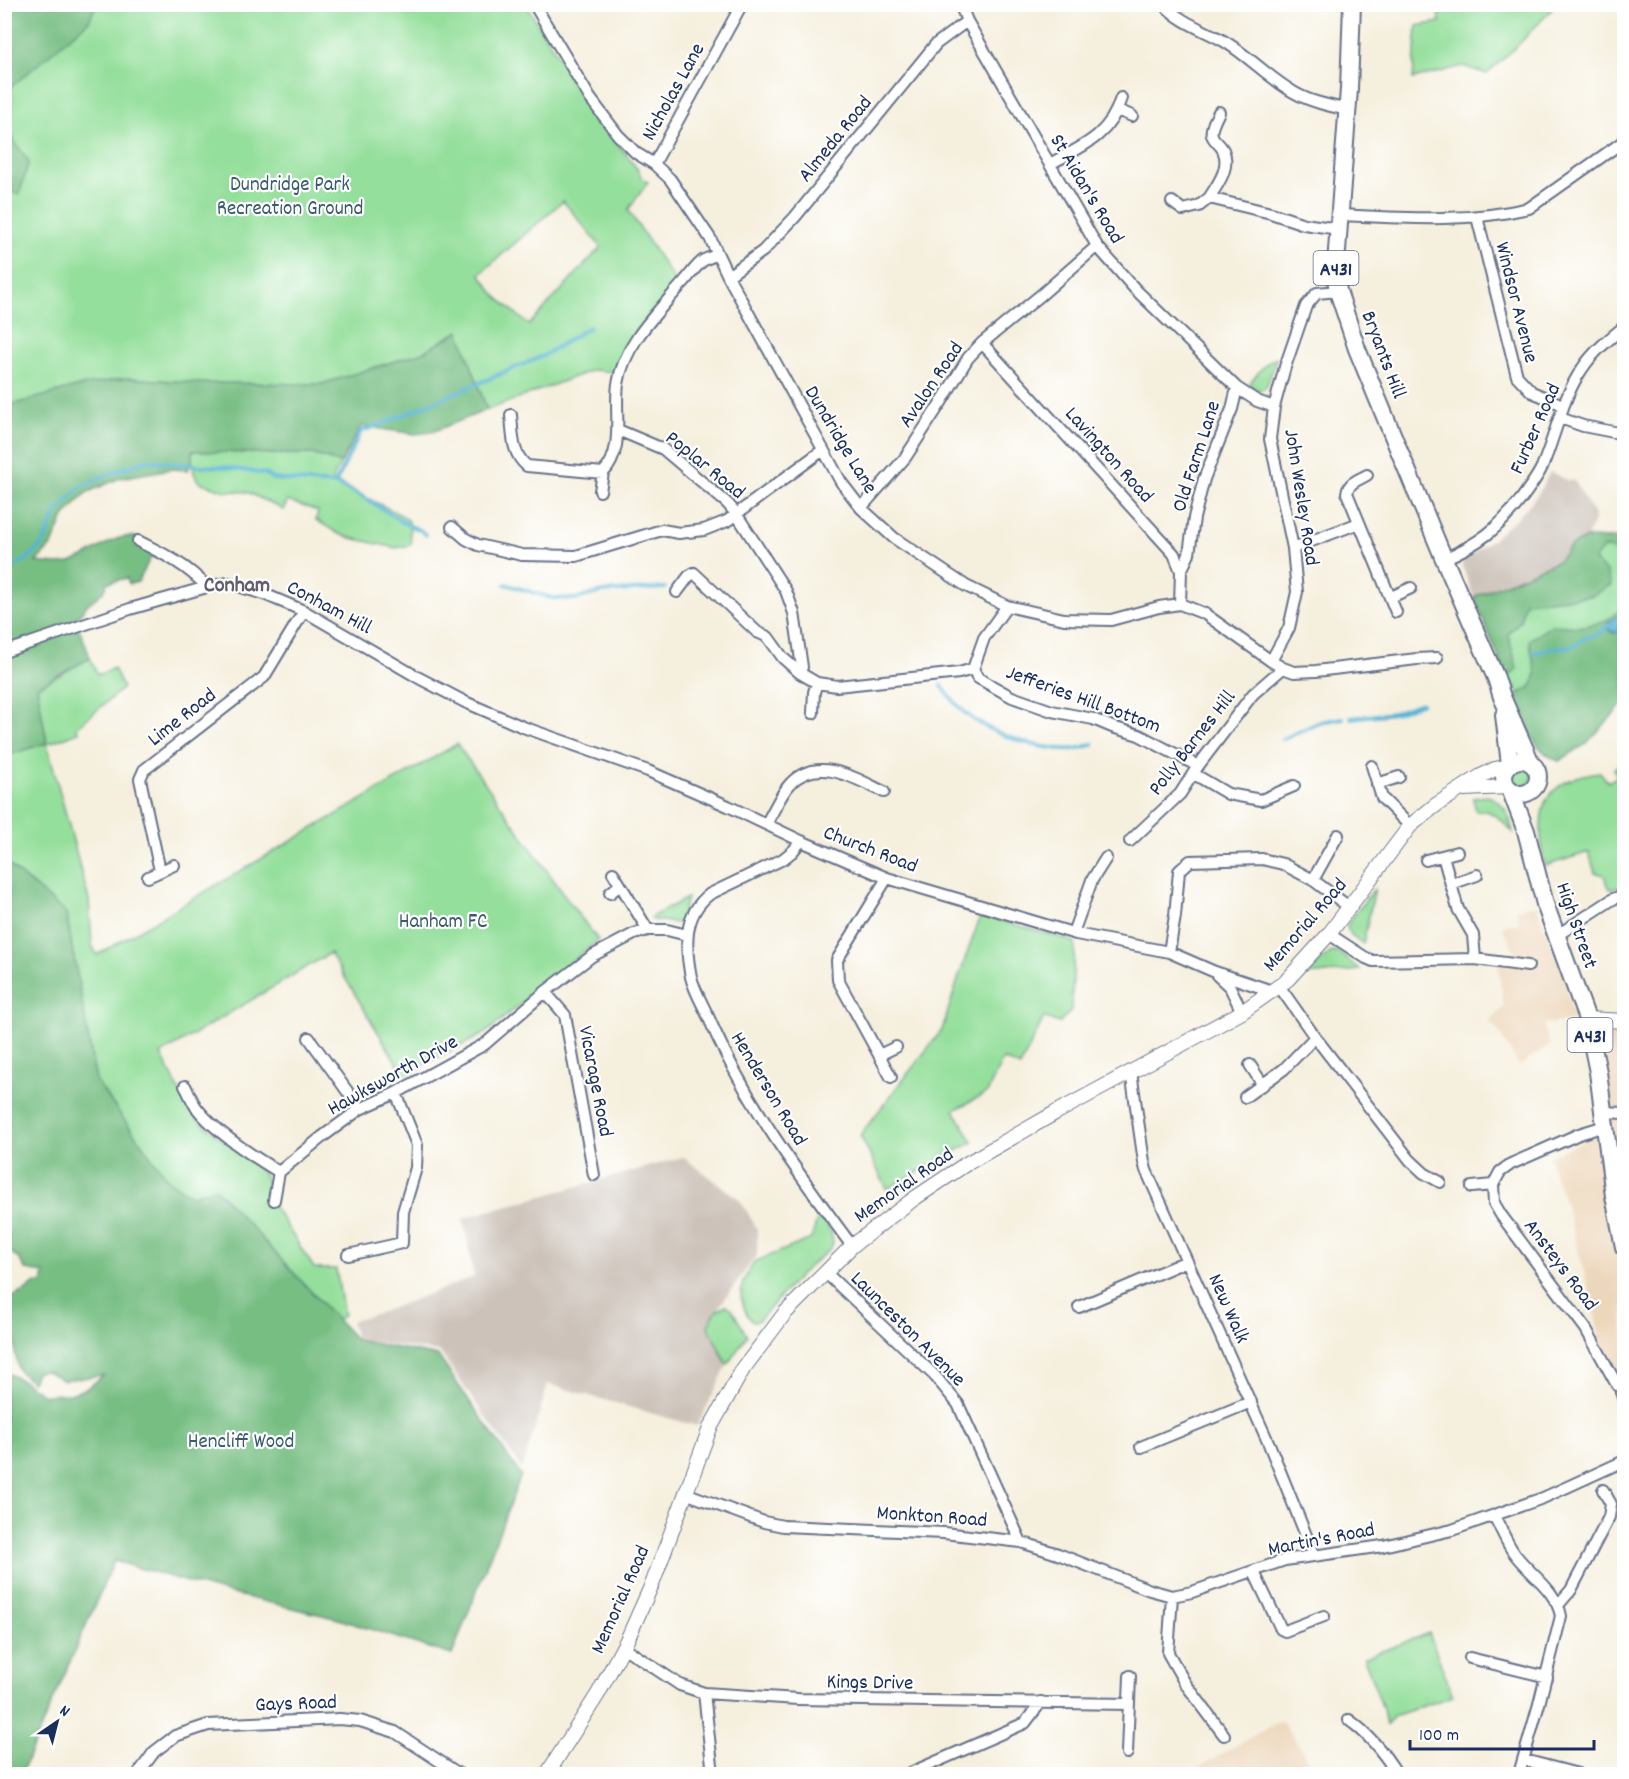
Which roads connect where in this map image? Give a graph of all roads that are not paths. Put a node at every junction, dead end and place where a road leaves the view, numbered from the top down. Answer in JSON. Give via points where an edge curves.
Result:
{"nodes":[{"id":1,"x":534,"y":4,"type":"edge"},
{"id":2,"x":742,"y":4,"type":"edge"},
{"id":3,"x":960,"y":4,"type":"edge"},
{"id":4,"x":1164,"y":4,"type":"edge"},
{"id":5,"x":1352,"y":4,"type":"edge"},
{"id":6,"x":967,"y":21,"type":"junction"},
{"id":7,"x":1121,"y":98,"type":"dead end"},
{"id":8,"x":1348,"y":110,"type":"junction"},
{"id":9,"x":1117,"y":111,"type":"junction"},
{"id":10,"x":1219,"y":112,"type":"dead end"},
{"id":11,"x":1132,"y":116,"type":"dead end"},
{"id":12,"x":1624,"y":141,"type":"edge"},
{"id":13,"x":654,"y":164,"type":"junction"},
{"id":14,"x":1050,"y":164,"type":"junction"},
{"id":15,"x":1209,"y":198,"type":"junction"},
{"id":16,"x":1172,"y":202,"type":"dead end"},
{"id":17,"x":1476,"y":218,"type":"junction"},
{"id":18,"x":1339,"y":222,"type":"junction"},
{"id":19,"x":1097,"y":246,"type":"junction"},
{"id":20,"x":717,"y":255,"type":"junction"},
{"id":21,"x":728,"y":276,"type":"junction"},
{"id":22,"x":1338,"y":291,"type":"junction"},
{"id":23,"x":1624,"y":327,"type":"edge"},
{"id":24,"x":982,"y":343,"type":"junction"},
{"id":25,"x":1237,"y":388,"type":"junction"},
{"id":26,"x":1563,"y":405,"type":"junction"},
{"id":27,"x":1274,"y":407,"type":"junction"},
{"id":28,"x":512,"y":415,"type":"dead end"},
{"id":29,"x":1560,"y":418,"type":"junction"},
{"id":30,"x":618,"y":429,"type":"junction"},
{"id":31,"x":1624,"y":434,"type":"edge"},
{"id":32,"x":823,"y":450,"type":"junction"},
{"id":33,"x":603,"y":473,"type":"junction"},
{"id":34,"x":1367,"y":475,"type":"dead end"},
{"id":35,"x":600,"y":491,"type":"dead end"},
{"id":36,"x":861,"y":508,"type":"junction"},
{"id":37,"x":737,"y":515,"type":"junction"},
{"id":38,"x":1359,"y":524,"type":"junction"},
{"id":39,"x":452,"y":527,"type":"dead end"},
{"id":40,"x":138,"y":542,"type":"dead end"},
{"id":41,"x":1293,"y":548,"type":"junction"},
{"id":42,"x":1444,"y":559,"type":"junction"},
{"id":43,"x":1181,"y":571,"type":"junction"},
{"id":44,"x":207,"y":586,"type":"junction"},
{"id":45,"x":1412,"y":588,"type":"dead end"},
{"id":46,"x":677,"y":592,"type":"dead end"},
{"id":47,"x":1391,"y":597,"type":"junction"},
{"id":48,"x":1180,"y":604,"type":"junction"},
{"id":49,"x":1008,"y":606,"type":"junction"},
{"id":50,"x":304,"y":611,"type":"junction"},
{"id":51,"x":1396,"y":612,"type":"dead end"},
{"id":52,"x":4,"y":652,"type":"edge"},
{"id":53,"x":1437,"y":658,"type":"dead end"},
{"id":54,"x":1271,"y":661,"type":"junction"},
{"id":55,"x":1282,"y":668,"type":"junction"},
{"id":56,"x":973,"y":669,"type":"junction"},
{"id":57,"x":800,"y":673,"type":"junction"},
{"id":58,"x":817,"y":683,"type":"junction"},
{"id":59,"x":1502,"y":697,"type":"junction"},
{"id":60,"x":813,"y":713,"type":"dead end"},
{"id":61,"x":523,"y":728,"type":"joint"},
{"id":62,"x":1531,"y":764,"type":"junction"},
{"id":63,"x":1510,"y":765,"type":"junction"},
{"id":64,"x":1372,"y":766,"type":"dead end"},
{"id":65,"x":1196,"y":770,"type":"junction"},
{"id":66,"x":1399,"y":777,"type":"dead end"},
{"id":67,"x":1377,"y":784,"type":"junction"},
{"id":68,"x":1294,"y":786,"type":"dead end"},
{"id":69,"x":1509,"y":788,"type":"junction"},
{"id":70,"x":1534,"y":788,"type":"junction"},
{"id":71,"x":1463,"y":789,"type":"junction"},
{"id":72,"x":884,"y":792,"type":"dead end"},
{"id":73,"x":766,"y":824,"type":"junction"},
{"id":74,"x":1410,"y":826,"type":"junction"},
{"id":75,"x":1526,"y":831,"type":"junction"},
{"id":76,"x":1338,"y":835,"type":"dead end"},
{"id":77,"x":801,"y":841,"type":"junction"},
{"id":78,"x":1130,"y":841,"type":"dead end"},
{"id":79,"x":1457,"y":852,"type":"dead end"},
{"id":80,"x":1443,"y":856,"type":"junction"},
{"id":81,"x":1106,"y":858,"type":"dead end"},
{"id":82,"x":1426,"y":860,"type":"dead end"},
{"id":83,"x":174,"y":865,"type":"dead end"},
{"id":84,"x":160,"y":871,"type":"junction"},
{"id":85,"x":613,"y":873,"type":"dead end"},
{"id":86,"x":1477,"y":875,"type":"dead end"},
{"id":87,"x":148,"y":877,"type":"dead end"},
{"id":88,"x":888,"y":878,"type":"junction"},
{"id":89,"x":1313,"y":880,"type":"junction"},
{"id":90,"x":1451,"y":884,"type":"junction"},
{"id":91,"x":620,"y":885,"type":"junction"},
{"id":92,"x":610,"y":893,"type":"dead end"},
{"id":93,"x":1624,"y":895,"type":"edge"},
{"id":94,"x":1349,"y":907,"type":"junction"},
{"id":95,"x":648,"y":930,"type":"junction"},
{"id":96,"x":1073,"y":933,"type":"junction"},
{"id":97,"x":1329,"y":934,"type":"junction"},
{"id":98,"x":687,"y":935,"type":"junction"},
{"id":99,"x":1556,"y":936,"type":"junction"},
{"id":100,"x":1169,"y":952,"type":"junction"},
{"id":101,"x":1475,"y":959,"type":"junction"},
{"id":102,"x":1528,"y":966,"type":"dead end"},
{"id":103,"x":1215,"y":972,"type":"junction"},
{"id":104,"x":1275,"y":988,"type":"junction"},
{"id":105,"x":545,"y":992,"type":"junction"},
{"id":106,"x":1242,"y":1012,"type":"junction"},
{"id":107,"x":1587,"y":1020,"type":"junction"},
{"id":108,"x":1624,"y":1021,"type":"edge"},
{"id":109,"x":1315,"y":1037,"type":"junction"},
{"id":110,"x":309,"y":1038,"type":"dead end"},
{"id":111,"x":896,"y":1047,"type":"dead end"},
{"id":112,"x":879,"y":1055,"type":"junction"},
{"id":113,"x":1250,"y":1065,"type":"dead end"},
{"id":114,"x":1131,"y":1072,"type":"junction"},
{"id":115,"x":891,"y":1077,"type":"dead end"},
{"id":116,"x":1263,"y":1085,"type":"junction"},
{"id":117,"x":185,"y":1086,"type":"dead end"},
{"id":118,"x":396,"y":1093,"type":"junction"},
{"id":119,"x":1245,"y":1097,"type":"dead end"},
{"id":120,"x":360,"y":1109,"type":"junction"},
{"id":121,"x":1624,"y":1113,"type":"edge"},
{"id":122,"x":1604,"y":1119,"type":"junction"},
{"id":123,"x":279,"y":1172,"type":"junction"},
{"id":124,"x":594,"y":1175,"type":"dead end"},
{"id":125,"x":1440,"y":1182,"type":"dead end"},
{"id":126,"x":1493,"y":1185,"type":"junction"},
{"id":127,"x":1472,"y":1187,"type":"dead end"},
{"id":128,"x":274,"y":1200,"type":"dead end"},
{"id":129,"x":852,"y":1246,"type":"junction"},
{"id":130,"x":1624,"y":1247,"type":"edge"},
{"id":131,"x":348,"y":1256,"type":"dead end"},
{"id":132,"x":1187,"y":1261,"type":"junction"},
{"id":133,"x":826,"y":1273,"type":"junction"},
{"id":134,"x":1079,"y":1307,"type":"dead end"},
{"id":135,"x":1621,"y":1392,"type":"edge"},
{"id":136,"x":1251,"y":1401,"type":"junction"},
{"id":137,"x":1141,"y":1447,"type":"dead end"},
{"id":138,"x":1624,"y":1461,"type":"edge"},
{"id":139,"x":1603,"y":1490,"type":"dead end"},
{"id":140,"x":685,"y":1493,"type":"junction"},
{"id":141,"x":1494,"y":1516,"type":"junction"},
{"id":142,"x":1021,"y":1542,"type":"junction"},
{"id":143,"x":1314,"y":1555,"type":"junction"},
{"id":144,"x":1254,"y":1572,"type":"junction"},
{"id":145,"x":1172,"y":1596,"type":"junction"},
{"id":146,"x":1559,"y":1604,"type":"junction"},
{"id":147,"x":1324,"y":1616,"type":"dead end"},
{"id":148,"x":623,"y":1647,"type":"junction"},
{"id":149,"x":1470,"y":1658,"type":"dead end"},
{"id":150,"x":1130,"y":1676,"type":"dead end"},
{"id":151,"x":1547,"y":1677,"type":"junction"},
{"id":152,"x":704,"y":1693,"type":"junction"},
{"id":153,"x":1041,"y":1702,"type":"junction"},
{"id":154,"x":1129,"y":1704,"type":"junction"},
{"id":155,"x":1349,"y":1720,"type":"dead end"},
{"id":156,"x":1224,"y":1735,"type":"dead end"},
{"id":157,"x":1127,"y":1753,"type":"dead end"},
{"id":158,"x":1524,"y":1760,"type":"junction"},
{"id":159,"x":138,"y":1774,"type":"edge"},
{"id":160,"x":459,"y":1774,"type":"edge"},
{"id":161,"x":548,"y":1774,"type":"edge"},
{"id":162,"x":713,"y":1774,"type":"edge"},
{"id":163,"x":908,"y":1774,"type":"edge"},
{"id":164,"x":1397,"y":1774,"type":"edge"},
{"id":165,"x":1519,"y":1774,"type":"edge"},
{"id":166,"x":1578,"y":1774,"type":"edge"}],
"edges":[{"from":1,"to":13,"type":"street","name":"Dundridge Lane","via":[[590,98],[618,135]]},
{"from":2,"to":13,"type":"street","name":"Nicholas Lane"},
{"from":3,"to":6,"type":"street","name":"St Aidan's Road"},
{"from":4,"to":8,"type":"street","via":[[1181,20],[1229,44],[1296,94]]},
{"from":5,"to":8,"type":"main road","name":"Bryants Hill","number":"A431"},
{"from":6,"to":14,"type":"street","name":"St Aidan's Road"},
{"from":6,"to":21,"type":"street","name":"Almeda Road","via":[[936,44],[787,226],[763,251]]},
{"from":7,"to":9,"type":"street"},
{"from":8,"to":18,"type":"main road","name":"Bryants Hill","number":"A431"},
{"from":9,"to":11,"type":"street"},
{"from":9,"to":14,"type":"street","via":[[1092,141]]},
{"from":10,"to":15,"type":"street","via":[[1211,131],[1224,151],[1226,164]]},
{"from":12,"to":17,"type":"street","via":[[1529,208]]},
{"from":13,"to":20,"type":"street","name":"Dundridge Lane","via":[[670,179]]},
{"from":14,"to":19,"type":"street","name":"St Aidan's Road"},
{"from":15,"to":16,"type":"street","via":[[1199,206],[1183,210]]},
{"from":15,"to":18,"type":"street","via":[[1304,224]]},
{"from":17,"to":18,"type":"street"},
{"from":17,"to":26,"type":"street","name":"Windsor Avenue","via":[[1516,376],[1532,392]]},
{"from":18,"to":22,"type":"main road","name":"Bryants Hill","number":"A431"},
{"from":19,"to":24,"type":"street","name":"Avalon Road"},
{"from":19,"to":25,"type":"street","name":"St Aidan's Road","via":[[1135,289]]},
{"from":20,"to":21,"type":"street","name":"Dundridge Lane"},
{"from":20,"to":30,"type":"street","via":[[704,260],[654,315],[627,355],[618,383]]},
{"from":21,"to":32,"type":"street","name":"Dundridge Lane"},
{"from":22,"to":27,"type":"street","name":"John Wesley Road","via":[[1317,293],[1306,306]]},
{"from":22,"to":42,"type":"main road","name":"Bryants Hill","number":"A431","via":[[1357,350]]},
{"from":23,"to":26,"type":"street","name":"Furber Road","via":[[1582,369]]},
{"from":24,"to":36,"type":"street","name":"Avalon Road","via":[[968,358],[904,458]]},
{"from":24,"to":43,"type":"street","name":"Lavington Road","via":[[1174,554]]},
{"from":25,"to":27,"type":"street","name":"St Aidan's Road"},
{"from":25,"to":43,"type":"street","name":"Old Farm Lane","via":[[1204,479],[1190,554]]},
{"from":26,"to":29,"type":"street","name":"Furber Road"},
{"from":27,"to":41,"type":"street","name":"John Wesley Road","via":[[1270,439]]},
{"from":28,"to":33,"type":"street","via":[[515,452],[527,466]]},
{"from":29,"to":31,"type":"street"},
{"from":29,"to":42,"type":"street","name":"Furber Road","via":[[1541,468],[1509,515],[1478,542]]},
{"from":30,"to":33,"type":"street","via":[[610,465]]},
{"from":30,"to":37,"type":"street","name":"Poplar Road","via":[[663,449]]},
{"from":32,"to":36,"type":"street","name":"Dundridge Lane"},
{"from":32,"to":37,"type":"street"},
{"from":33,"to":35,"type":"street"},
{"from":34,"to":38,"type":"street","via":[[1353,482],[1347,493]]},
{"from":36,"to":49,"type":"street","name":"Dundridge Lane","via":[[894,538],[966,586]]},
{"from":37,"to":39,"type":"street","via":[[704,530],[662,530],[576,556],[522,555],[466,540]]},
{"from":37,"to":57,"type":"street","name":"Poplar Road","via":[[786,591],[794,613]]},
{"from":38,"to":41,"type":"street"},
{"from":38,"to":47,"type":"street"},
{"from":40,"to":44,"type":"street","via":[[194,573]]},
{"from":41,"to":54,"type":"street","name":"John Wesley Road","via":[[1297,592],[1289,628]]},
{"from":42,"to":59,"type":"main road","name":"Bryants Hill","number":"A431"},
{"from":43,"to":48,"type":"street"},
{"from":44,"to":50,"type":"street","name":"Conham Hill","via":[[228,583]]},
{"from":44,"to":52,"type":"street","name":"Conham Hill"},
{"from":45,"to":47,"type":"street"},
{"from":46,"to":57,"type":"street","via":[[694,573],[757,632],[768,637]]},
{"from":47,"to":51,"type":"street"},
{"from":48,"to":49,"type":"street","name":"Dundridge Lane","via":[[1111,620],[1064,619]]},
{"from":48,"to":54,"type":"street","via":[[1205,614]]},
{"from":49,"to":56,"type":"street","via":[[984,638]]},
{"from":50,"to":61,"type":"street","name":"Conham Hill","via":[[447,693]]},
{"from":50,"to":84,"type":"street","name":"Lime Road","via":[[264,677],[144,770],[140,778]]},
{"from":53,"to":55,"type":"street","via":[[1418,664],[1316,671]]},
{"from":54,"to":55,"type":"street"},
{"from":55,"to":65,"type":"street","name":"Polly Barnes Hill","via":[[1253,694]]},
{"from":56,"to":58,"type":"street","via":[[837,686]]},
{"from":56,"to":65,"type":"street","name":"Jefferies Hill Bottom","via":[[978,678],[1012,697],[1139,735]]},
{"from":57,"to":58,"type":"street"},
{"from":58,"to":60,"type":"street"},
{"from":59,"to":62,"type":"main road","name":"Bryants Hill","number":"A431"},
{"from":59,"to":63,"type":"main road","name":"Bryants Hill","number":"A431"},
{"from":61,"to":73,"type":"street","name":"Church Road","via":[[648,771]]},
{"from":62,"to":63,"type":"main road","via":[[1520,760]]},
{"from":62,"to":70,"type":"main road","number":"A431","via":[[1537,772]]},
{"from":63,"to":69,"type":"main road","number":"A431","via":[[1505,774]]},
{"from":63,"to":71,"type":"street","name":"Memorial Road","via":[[1481,776]]},
{"from":64,"to":67,"type":"street"},
{"from":65,"to":68,"type":"street","name":"Jefferies Hill Bottom","via":[[1228,794],[1261,800]]},
{"from":65,"to":78,"type":"street","name":"Polly Barnes Hill","via":[[1180,794]]},
{"from":66,"to":67,"type":"street"},
{"from":67,"to":74,"type":"street","via":[[1382,798]]},
{"from":69,"to":70,"type":"main road","via":[[1519,794]]},
{"from":69,"to":71,"type":"street","name":"Memorial Road"},
{"from":69,"to":75,"type":"main road","name":"High Street","number":"A431"},
{"from":70,"to":75,"type":"main road","name":"High Street","number":"A431"},
{"from":71,"to":74,"type":"street","name":"Memorial Road"},
{"from":72,"to":73,"type":"street","via":[[838,771],[810,771],[791,783]]},
{"from":73,"to":77,"type":"street","name":"Church Road"},
{"from":74,"to":94,"type":"street","name":"Memorial Road"},
{"from":75,"to":99,"type":"main road","name":"High Street","number":"A431"},
{"from":76,"to":89,"type":"street"},
{"from":77,"to":88,"type":"street","name":"Church Road"},
{"from":77,"to":98,"type":"street","via":[[783,859],[704,898],[690,921]]},
{"from":79,"to":80,"type":"street"},
{"from":80,"to":82,"type":"street"},
{"from":80,"to":90,"type":"street"},
{"from":81,"to":96,"type":"street","via":[[1092,880]]},
{"from":83,"to":84,"type":"street"},
{"from":84,"to":87,"type":"street"},
{"from":85,"to":91,"type":"street"},
{"from":86,"to":90,"type":"street"},
{"from":88,"to":96,"type":"street","name":"Church Road"},
{"from":88,"to":112,"type":"street","via":[[837,960],[836,968],[838,980]]},
{"from":89,"to":94,"type":"street"},
{"from":89,"to":100,"type":"street","via":[[1283,864],[1262,859],[1190,861],[1179,871]]},
{"from":90,"to":101,"type":"street","via":[[1458,909],[1473,936]]},
{"from":91,"to":92,"type":"street"},
{"from":91,"to":95,"type":"street"},
{"from":93,"to":99,"type":"street"},
{"from":94,"to":97,"type":"street","name":"Memorial Road"},
{"from":95,"to":98,"type":"street"},
{"from":95,"to":105,"type":"street","via":[[592,956]]},
{"from":96,"to":100,"type":"street","name":"Church Road"},
{"from":97,"to":101,"type":"street","via":[[1373,961]]},
{"from":97,"to":104,"type":"street","name":"Memorial Road"},
{"from":98,"to":129,"type":"street","name":"Henderson Road","via":[[692,980],[724,1052],[766,1124]]},
{"from":99,"to":107,"type":"main road","name":"High Street","number":"A431"},
{"from":100,"to":103,"type":"street","name":"Church Road"},
{"from":101,"to":102,"type":"street"},
{"from":103,"to":104,"type":"street","name":"Church Road"},
{"from":103,"to":106,"type":"street","name":"Church Road","via":[[1230,987]]},
{"from":104,"to":106,"type":"street","name":"Memorial Road"},
{"from":104,"to":109,"type":"street"},
{"from":105,"to":118,"type":"street","name":"Hawksworth Drive","via":[[485,1044]]},
{"from":105,"to":124,"type":"street","name":"Vicarage Road","via":[[565,1015]]},
{"from":106,"to":114,"type":"street","name":"Memorial Road"},
{"from":107,"to":108,"type":"street"},
{"from":107,"to":122,"type":"main road","name":"High Street","number":"A431"},
{"from":109,"to":116,"type":"street"},
{"from":109,"to":125,"type":"street","via":[[1416,1167]]},
{"from":110,"to":120,"type":"street"},
{"from":111,"to":112,"type":"street"},
{"from":112,"to":115,"type":"street"},
{"from":113,"to":116,"type":"street"},
{"from":114,"to":129,"type":"street","name":"Memorial Road","via":[[966,1164]]},
{"from":114,"to":132,"type":"street","name":"New Walk","via":[[1144,1162]]},
{"from":116,"to":119,"type":"street"},
{"from":117,"to":123,"type":"street","via":[[206,1118],[255,1158]]},
{"from":118,"to":120,"type":"street","name":"Hawksworth Drive"},
{"from":118,"to":131,"type":"street","via":[[417,1144],[417,1168],[403,1212],[402,1243]]},
{"from":120,"to":123,"type":"street","name":"Hawksworth Drive"},
{"from":121,"to":122,"type":"street"},
{"from":122,"to":126,"type":"street","via":[[1511,1164],[1500,1172]]},
{"from":122,"to":130,"type":"main road","name":"High Street","number":"A431"},
{"from":123,"to":128,"type":"street"},
{"from":126,"to":127,"type":"street"},
{"from":126,"to":135,"type":"street","name":"Ansteys Road","via":[[1494,1203],[1501,1215],[1587,1329]]},
{"from":129,"to":133,"type":"street","name":"Memorial Road"},
{"from":132,"to":134,"type":"street"},
{"from":132,"to":136,"type":"street","name":"New Walk"},
{"from":133,"to":140,"type":"street","name":"Memorial Road","via":[[785,1312],[743,1369],[710,1428]]},
{"from":133,"to":142,"type":"street","name":"Launceston Avenue","via":[[935,1376],[958,1404]]},
{"from":136,"to":137,"type":"street"},
{"from":136,"to":143,"type":"street","name":"New Walk"},
{"from":138,"to":141,"type":"street","name":"Martin's Road"},
{"from":139,"to":146,"type":"street","via":[[1611,1504],[1609,1517],[1571,1590]]},
{"from":140,"to":142,"type":"street","name":"Monkton Road","via":[[783,1526],[944,1533]]},
{"from":140,"to":148,"type":"street","name":"Memorial Road","via":[[653,1582]]},
{"from":141,"to":143,"type":"street","name":"Martin's Road","via":[[1383,1546]]},
{"from":141,"to":146,"type":"street","via":[[1513,1552]]},
{"from":142,"to":145,"type":"street","name":"Monkton Road"},
{"from":143,"to":144,"type":"street","name":"Martin's Road","via":[[1285,1560]]},
{"from":144,"to":145,"type":"street","name":"Martin's Road"},
{"from":144,"to":147,"type":"street","via":[[1279,1627],[1285,1631]]},
{"from":145,"to":156,"type":"street","via":[[1168,1653]]},
{"from":146,"to":151,"type":"street","via":[[1561,1616]]},
{"from":148,"to":152,"type":"street","name":"Kings Drive","via":[[680,1685]]},
{"from":148,"to":161,"type":"street","name":"Memorial Road"},
{"from":149,"to":151,"type":"street"},
{"from":150,"to":154,"type":"street"},
{"from":151,"to":158,"type":"street"},
{"from":152,"to":153,"type":"street","name":"Kings Drive","via":[[798,1700]]},
{"from":152,"to":162,"type":"street"},
{"from":153,"to":154,"type":"street","name":"Kings Drive"},
{"from":153,"to":163,"type":"street","via":[[1025,1723]]},
{"from":154,"to":157,"type":"street"},
{"from":155,"to":164,"type":"street","via":[[1370,1737]]},
{"from":158,"to":165,"type":"street"},
{"from":158,"to":166,"type":"street"},
{"from":159,"to":160,"type":"street","name":"Gays Road","via":[[154,1752],[175,1736],[208,1725],[340,1719],[395,1732]]}]}
